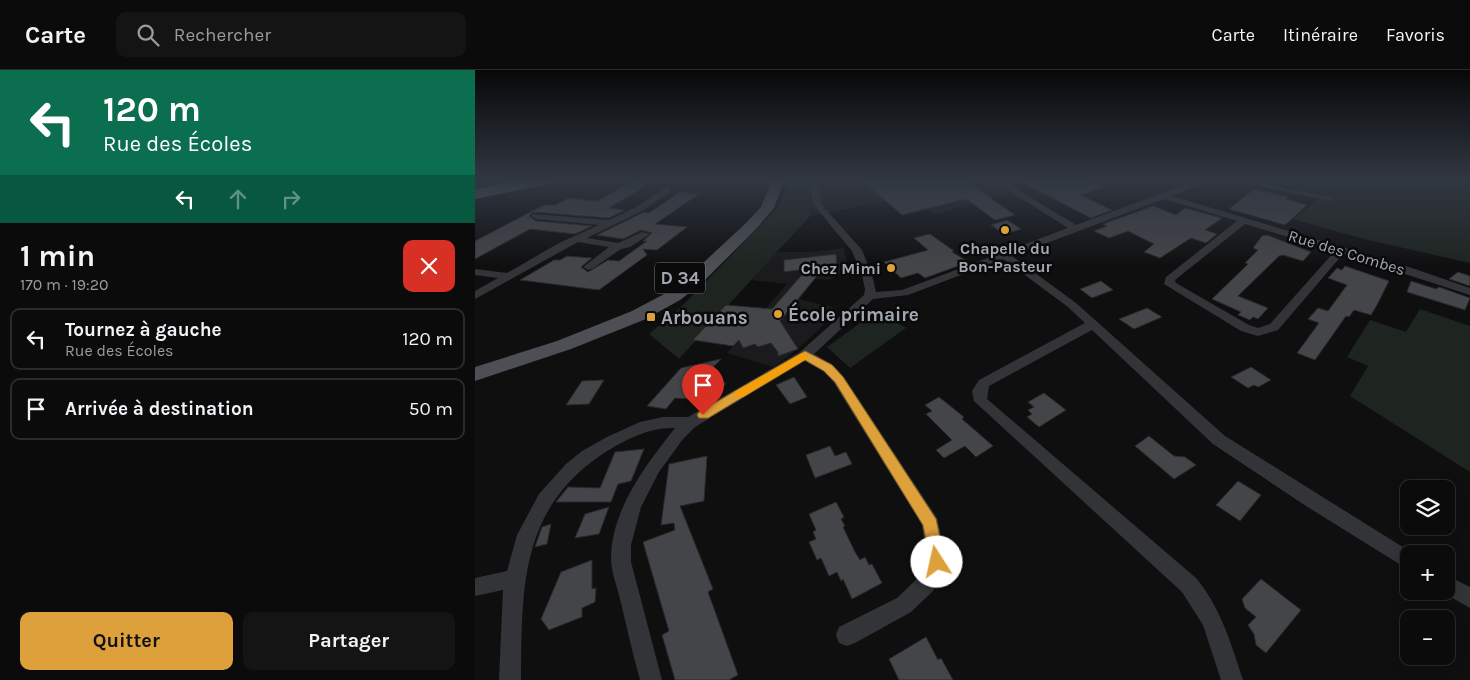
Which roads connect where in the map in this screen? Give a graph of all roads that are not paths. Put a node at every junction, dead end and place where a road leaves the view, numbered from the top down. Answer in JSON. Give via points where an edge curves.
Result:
{"nodes":[{"id":1,"x":640,"y":208,"type":"edge"},
{"id":2,"x":755,"y":208,"type":"edge"},
{"id":3,"x":767,"y":208,"type":"edge"},
{"id":4,"x":821,"y":208,"type":"edge"},
{"id":5,"x":1042,"y":208,"type":"edge"},
{"id":6,"x":1134,"y":208,"type":"edge"},
{"id":7,"x":1203,"y":208,"type":"edge"},
{"id":8,"x":536,"y":216,"type":"dead end"},
{"id":9,"x":1243,"y":221,"type":"junction"},
{"id":10,"x":613,"y":223,"type":"junction"},
{"id":11,"x":1076,"y":229,"type":"junction"},
{"id":12,"x":645,"y":234,"type":"dead end"},
{"id":13,"x":577,"y":239,"type":"junction"},
{"id":14,"x":618,"y":246,"type":"junction"},
{"id":15,"x":1341,"y":250,"type":"junction"},
{"id":16,"x":1004,"y":255,"type":"junction"},
{"id":17,"x":588,"y":266,"type":"dead end"},
{"id":18,"x":475,"y":272,"type":"edge"},
{"id":19,"x":507,"y":276,"type":"junction"},
{"id":20,"x":1470,"y":292,"type":"edge"},
{"id":21,"x":475,"y":296,"type":"edge"},
{"id":22,"x":870,"y":296,"type":"junction"},
{"id":23,"x":1093,"y":324,"type":"junction"},
{"id":24,"x":805,"y":355,"type":"junction"},
{"id":25,"x":475,"y":364,"type":"edge"},
{"id":26,"x":475,"y":374,"type":"edge"},
{"id":27,"x":690,"y":423,"type":"junction"},
{"id":28,"x":1400,"y":555,"type":"edge"},
{"id":29,"x":515,"y":578,"type":"junction"},
{"id":30,"x":475,"y":587,"type":"edge"},
{"id":31,"x":1455,"y":589,"type":"edge"},
{"id":32,"x":1470,"y":598,"type":"edge"},
{"id":33,"x":847,"y":635,"type":"dead end"},
{"id":34,"x":510,"y":680,"type":"edge"},
{"id":35,"x":651,"y":680,"type":"edge"},
{"id":36,"x":1232,"y":680,"type":"edge"}],
"edges":[{"from":1,"to":10,"type":"street"},
{"from":2,"to":25,"type":"main road","number":"D 34","via":[[682,277],[631,310]]},
{"from":3,"to":26,"type":"main road","number":"D 34","via":[[696,279],[674,296],[639,315],[564,345]]},
{"from":4,"to":22,"type":"street","via":[[857,250],[871,289]]},
{"from":5,"to":11,"type":"street"},
{"from":6,"to":11,"type":"street"},
{"from":7,"to":9,"type":"street","name":"Rue des Combes"},
{"from":8,"to":10,"type":"street"},
{"from":9,"to":15,"type":"street","name":"Rue des Combes"},
{"from":9,"to":15,"type":"street","via":[[1170,279],[1170,284],[1245,328],[1258,332],[1274,327]]},
{"from":10,"to":13,"type":"street"},
{"from":11,"to":16,"type":"street"},
{"from":12,"to":14,"type":"street"},
{"from":13,"to":14,"type":"street"},
{"from":13,"to":19,"type":"street"},
{"from":14,"to":17,"type":"street"},
{"from":15,"to":20,"type":"street","name":"Rue des Combes"},
{"from":16,"to":22,"type":"street","via":[[904,293]]},
{"from":16,"to":23,"type":"street"},
{"from":18,"to":19,"type":"street"},
{"from":19,"to":21,"type":"street"},
{"from":22,"to":24,"type":"street"},
{"from":23,"to":28,"type":"street","via":[[1219,440]]},
{"from":23,"to":36,"type":"street","via":[[985,383],[980,388],[981,401],[1203,600]]},
{"from":24,"to":27,"type":"street"},
{"from":24,"to":33,"type":"street","via":[[828,368],[844,388],[931,523],[937,562],[926,584],[903,605]]},
{"from":27,"to":29,"type":"street","via":[[661,422],[622,435],[567,471],[533,517]]},
{"from":27,"to":35,"type":"street","via":[[661,452],[625,527],[621,561]]},
{"from":29,"to":30,"type":"street"},
{"from":29,"to":34,"type":"street"},
{"from":31,"to":32,"type":"street"}]}
